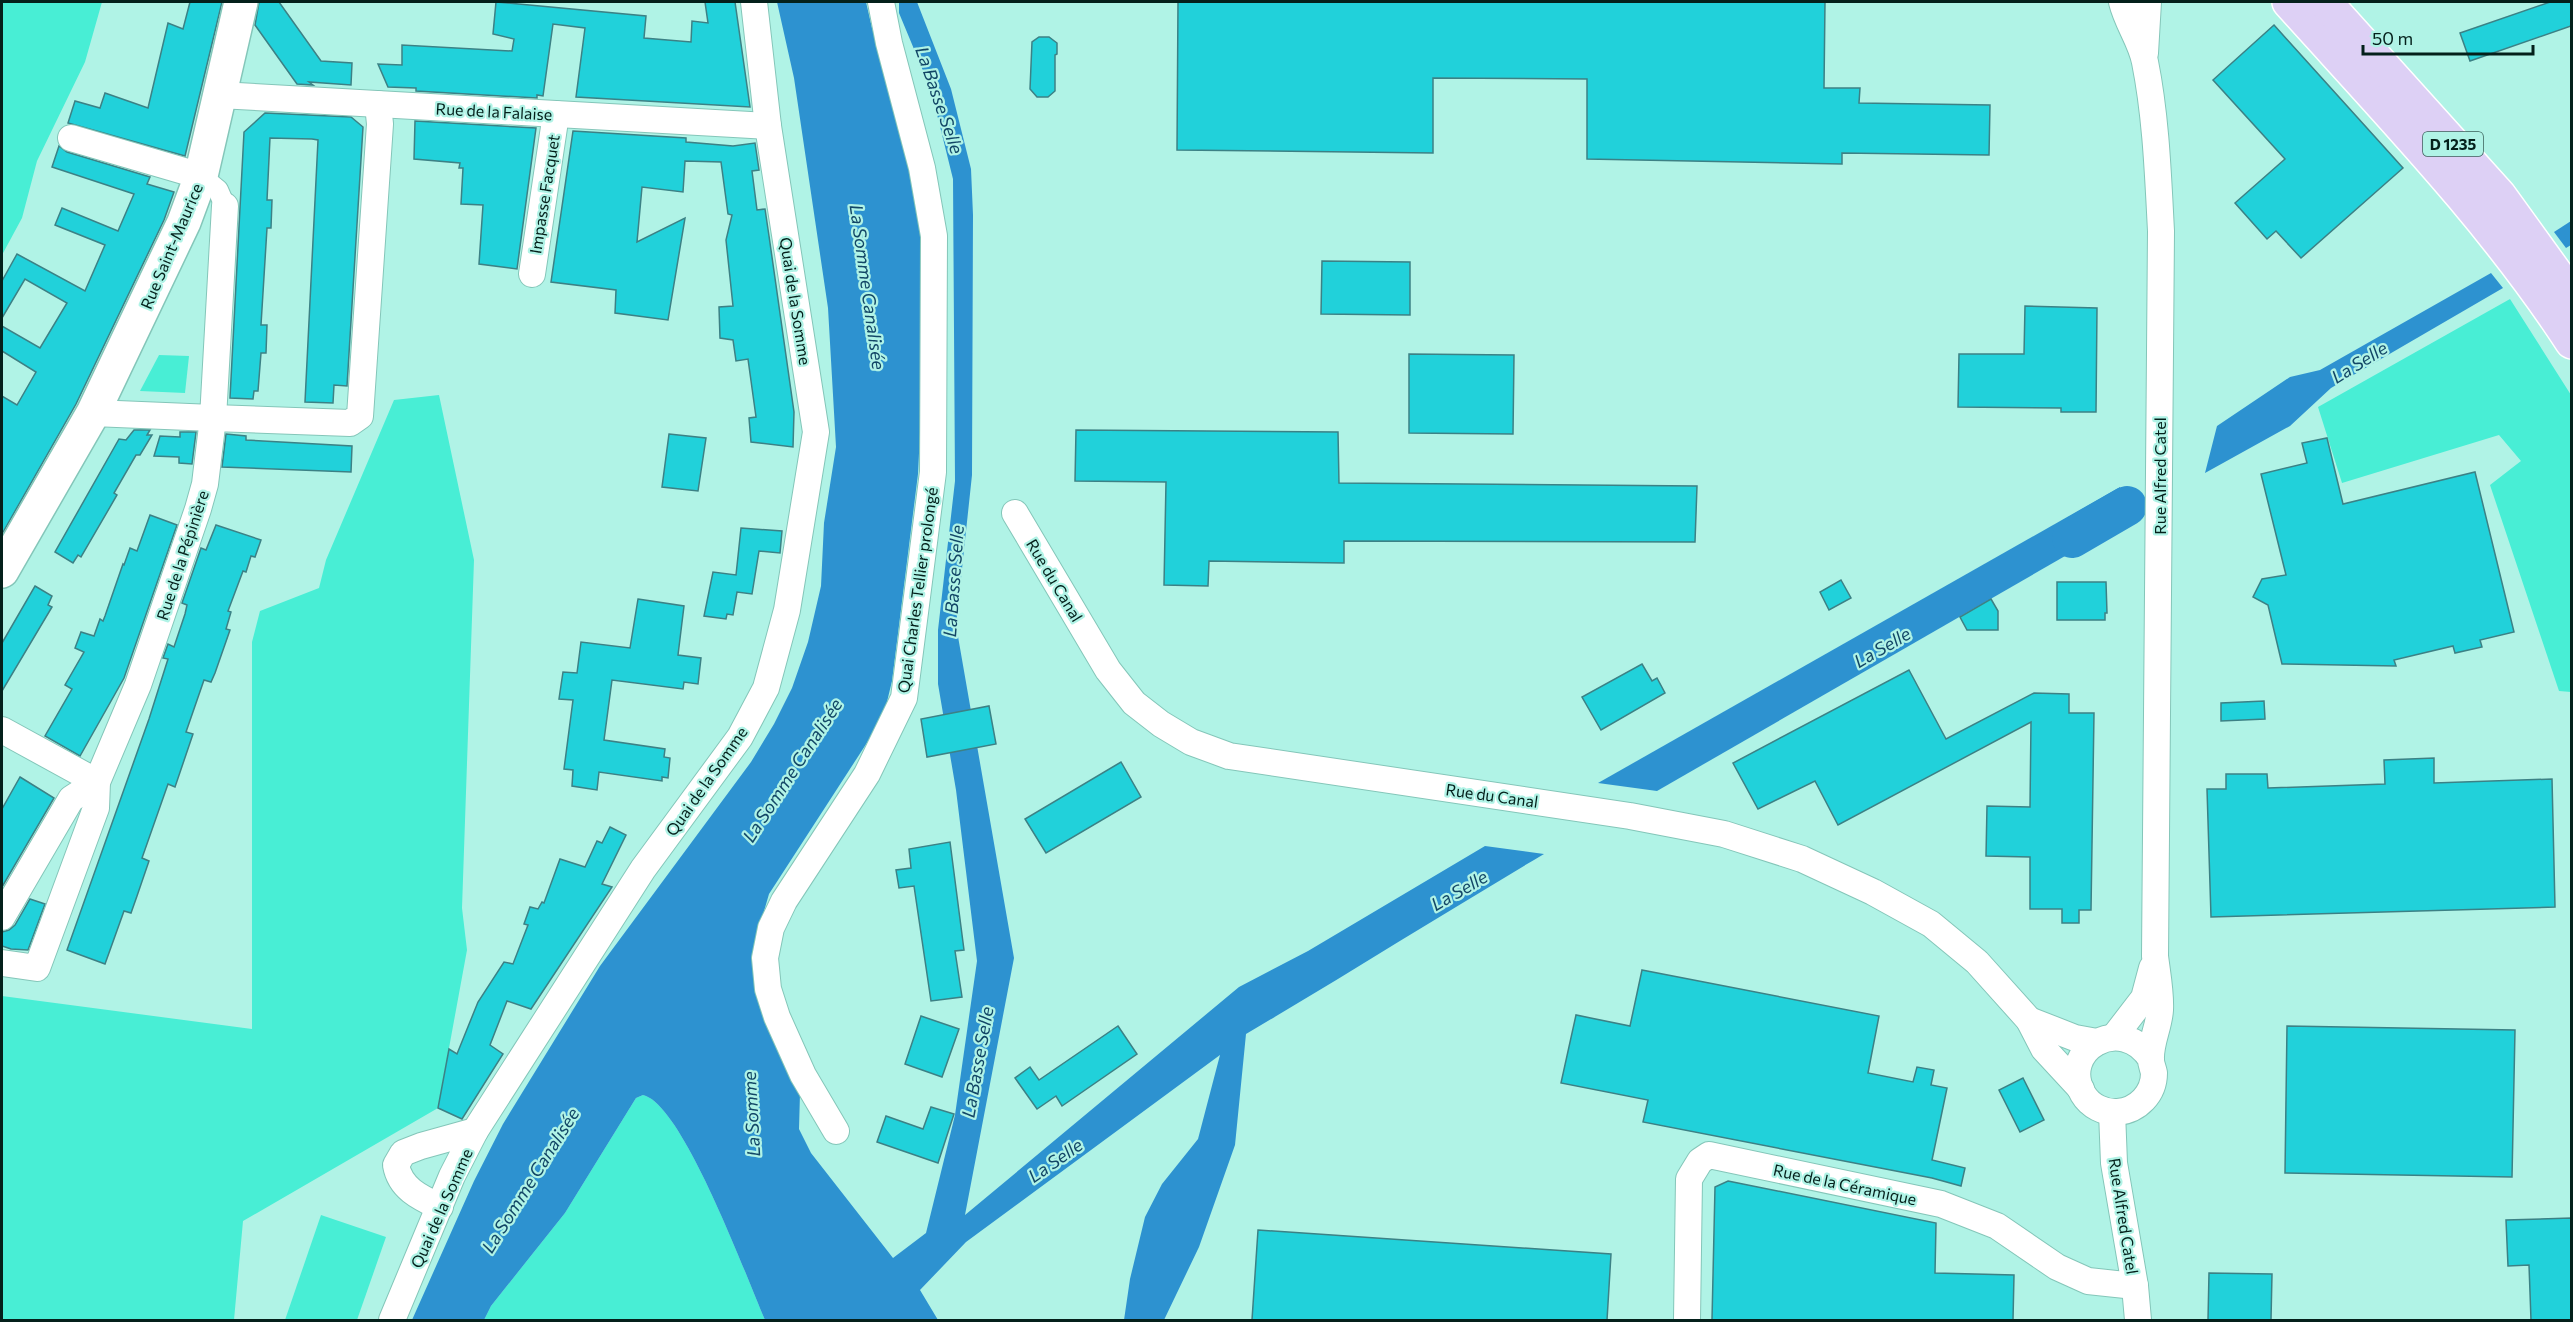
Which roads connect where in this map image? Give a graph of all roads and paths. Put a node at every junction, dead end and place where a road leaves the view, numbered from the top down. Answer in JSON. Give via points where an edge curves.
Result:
{"nodes":[{"id":1,"x":242,"y":2,"type":"edge"},
{"id":2,"x":754,"y":2,"type":"edge"},
{"id":3,"x":880,"y":2,"type":"edge"},
{"id":4,"x":2122,"y":2,"type":"edge"},
{"id":5,"x":2148,"y":2,"type":"edge"},
{"id":6,"x":2289,"y":2,"type":"edge"},
{"id":7,"x":2325,"y":2,"type":"edge"},
{"id":8,"x":2145,"y":59,"type":"junction"},
{"id":9,"x":219,"y":95,"type":"junction"},
{"id":10,"x":378,"y":104,"type":"junction"},
{"id":11,"x":556,"y":114,"type":"junction"},
{"id":12,"x":768,"y":126,"type":"junction"},
{"id":13,"x":71,"y":138,"type":"dead end"},
{"id":14,"x":201,"y":176,"type":"junction"},
{"id":15,"x":225,"y":206,"type":"joint"},
{"id":16,"x":532,"y":274,"type":"dead end"},
{"id":17,"x":2571,"y":296,"type":"edge"},
{"id":18,"x":2571,"y":342,"type":"edge"},
{"id":19,"x":93,"y":413,"type":"junction"},
{"id":20,"x":213,"y":418,"type":"junction"},
{"id":21,"x":1016,"y":513,"type":"dead end"},
{"id":22,"x":2,"y":571,"type":"edge"},
{"id":23,"x":2,"y":730,"type":"edge"},
{"id":24,"x":97,"y":782,"type":"junction"},
{"id":25,"x":2,"y":917,"type":"edge"},
{"id":26,"x":2155,"y":956,"type":"junction"},
{"id":27,"x":2,"y":963,"type":"edge"},
{"id":28,"x":2029,"y":1020,"type":"junction"},
{"id":29,"x":2106,"y":1039,"type":"junction"},
{"id":30,"x":2151,"y":1059,"type":"junction"},
{"id":31,"x":2081,"y":1089,"type":"junction"},
{"id":32,"x":2112,"y":1112,"type":"junction"},
{"id":33,"x":475,"y":1131,"type":"junction"},
{"id":34,"x":836,"y":1131,"type":"dead end"},
{"id":35,"x":440,"y":1206,"type":"junction"},
{"id":36,"x":2135,"y":1286,"type":"junction"},
{"id":37,"x":392,"y":1320,"type":"edge"},
{"id":38,"x":1687,"y":1320,"type":"edge"},
{"id":39,"x":2138,"y":1320,"type":"edge"}],
"edges":[{"from":1,"to":9,"type":"street","name":"Rue Saint-Maurice"},
{"from":2,"to":12,"type":"street","name":"Quai de la Somme"},
{"from":3,"to":34,"type":"street","name":"Quai Charles Tellier prolongé","via":[[922,168],[934,236],[933,472],[904,698],[867,774],[784,901],[771,928],[765,958],[768,989],[777,1017],[803,1075]]},
{"from":4,"to":8,"type":"street","name":"Rue Alfred Catel"},
{"from":5,"to":8,"type":"street"},
{"from":6,"to":18,"type":"main road","number":"D 1235","via":[[2488,227]]},
{"from":7,"to":17,"type":"main road","number":"D 1235","via":[[2499,195]]},
{"from":8,"to":26,"type":"street","name":"Rue Alfred Catel","via":[[2158,159],[2161,231]]},
{"from":9,"to":10,"type":"street","name":"Rue de la Falaise"},
{"from":9,"to":14,"type":"street","name":"Rue Saint-Maurice"},
{"from":10,"to":11,"type":"street","name":"Rue de la Falaise"},
{"from":10,"to":20,"type":"street","via":[[380,124],[360,416],[351,423]]},
{"from":11,"to":12,"type":"street","name":"Rue de la Falaise"},
{"from":11,"to":16,"type":"street","name":"Impasse Facquet"},
{"from":12,"to":33,"type":"street","name":"Quai de la Somme","via":[[816,432],[787,610],[766,688],[740,737],[643,869]]},
{"from":13,"to":14,"type":"street"},
{"from":14,"to":15,"type":"street","via":[[218,190]]},
{"from":14,"to":19,"type":"street","name":"Rue Saint-Maurice","via":[[184,222]]},
{"from":15,"to":20,"type":"street","name":"Rue Saint-Maurice"},
{"from":19,"to":20,"type":"street"},
{"from":19,"to":22,"type":"street","name":"Rue Saint-Maurice"},
{"from":20,"to":24,"type":"street","name":"Rue de la Pépinière","via":[[205,484],[194,520],[138,685]]},
{"from":21,"to":28,"type":"street","name":"Rue du Canal","via":[[1108,670],[1134,704],[1191,742],[1229,756],[1642,818],[1724,834],[1802,859],[1931,924],[1977,962]]},
{"from":23,"to":24,"type":"street"},
{"from":24,"to":25,"type":"street","via":[[70,799]]},
{"from":24,"to":27,"type":"street","name":"Rue de la Pépinière","via":[[96,808],[37,969]]},
{"from":26,"to":29,"type":"street","name":"Rue Alfred Catel","via":[[2144,998]]},
{"from":26,"to":30,"type":"street","name":"Rue Alfred Catel","via":[[2160,1009]]},
{"from":28,"to":29,"type":"street","name":"Rue du Canal","via":[[2075,1038]]},
{"from":28,"to":31,"type":"street","name":"Rue du Canal","via":[[2044,1049]]},
{"from":29,"to":30,"type":"street","via":[[2136,1043]]},
{"from":29,"to":31,"type":"street","via":[[2082,1057],[2078,1068]]},
{"from":30,"to":32,"type":"street","via":[[2154,1072],[2146,1097],[2137,1106]]},
{"from":31,"to":32,"type":"street","via":[[2093,1105]]},
{"from":32,"to":36,"type":"street","name":"Rue Alfred Catel","via":[[2114,1162]]},
{"from":33,"to":35,"type":"street","name":"Quai de la Somme"},
{"from":33,"to":35,"type":"street","via":[[403,1153],[396,1165],[398,1178],[416,1196]]},
{"from":35,"to":37,"type":"street","name":"Quai de la Somme"},
{"from":36,"to":38,"type":"street","name":"Rue de la Céramique","via":[[2088,1281],[2057,1267],[1997,1226],[1941,1204],[1709,1155],[1700,1161],[1689,1179]]},
{"from":36,"to":39,"type":"street","name":"Rue Alfred Catel"}]}
